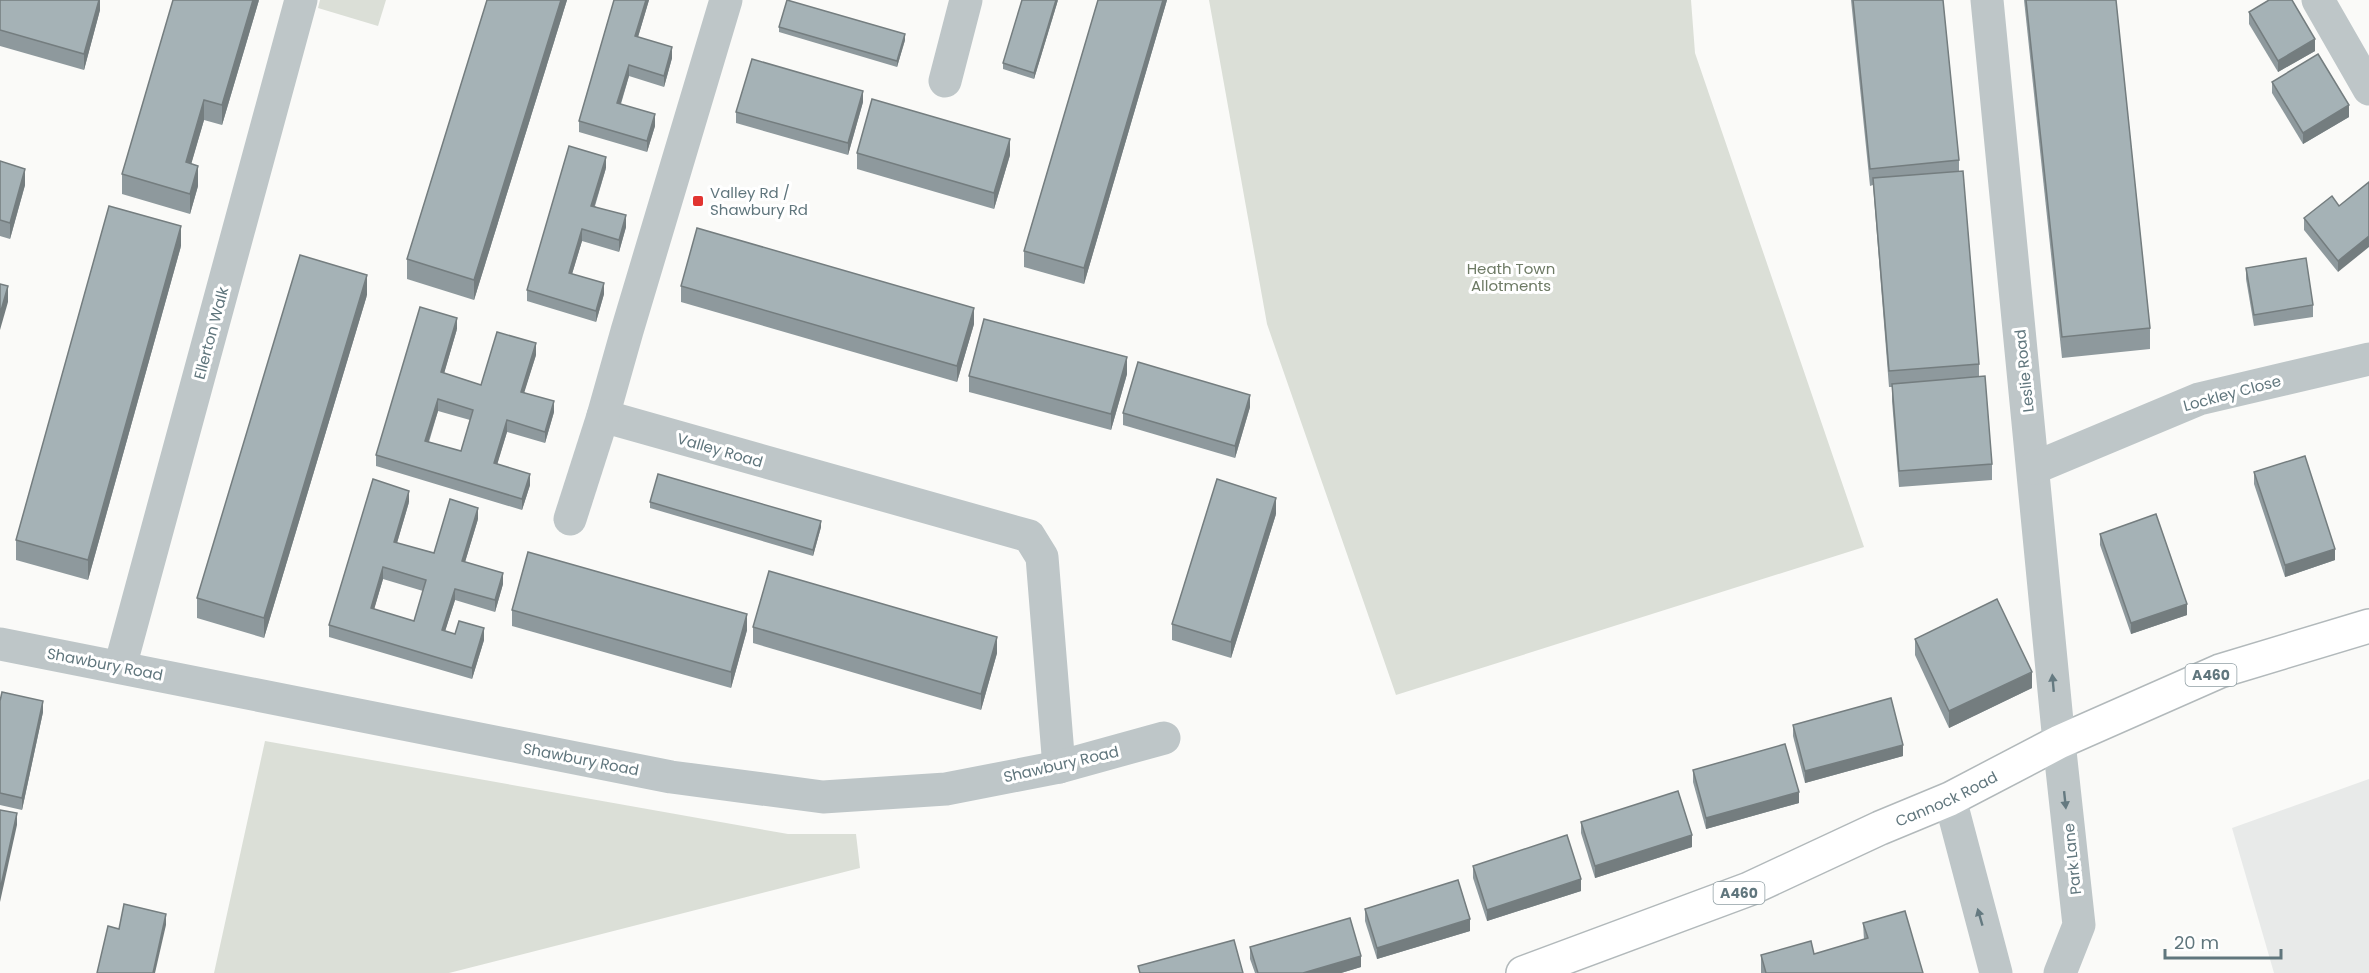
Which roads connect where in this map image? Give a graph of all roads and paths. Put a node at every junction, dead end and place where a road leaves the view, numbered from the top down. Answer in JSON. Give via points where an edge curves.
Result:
{"nodes":[{"id":1,"x":301,"y":0,"type":"edge"},
{"id":2,"x":726,"y":0,"type":"edge"},
{"id":3,"x":1987,"y":0,"type":"edge"},
{"id":4,"x":2318,"y":0,"type":"edge"},
{"id":5,"x":960,"y":2,"type":"edge"},
{"id":6,"x":945,"y":81,"type":"dead end"},
{"id":7,"x":2369,"y":88,"type":"edge"},
{"id":8,"x":2369,"y":359,"type":"edge"},
{"id":9,"x":603,"y":416,"type":"junction"},
{"id":10,"x":2034,"y":468,"type":"junction"},
{"id":11,"x":570,"y":519,"type":"dead end"},
{"id":12,"x":2369,"y":626,"type":"edge"},
{"id":13,"x":0,"y":645,"type":"edge"},
{"id":14,"x":120,"y":667,"type":"junction"},
{"id":15,"x":1164,"y":738,"type":"dead end"},
{"id":16,"x":2059,"y":742,"type":"junction"},
{"id":17,"x":1059,"y":767,"type":"junction"},
{"id":18,"x":1950,"y":799,"type":"junction"},
{"id":19,"x":1522,"y":973,"type":"edge"},
{"id":20,"x":1996,"y":973,"type":"edge"},
{"id":21,"x":2060,"y":973,"type":"edge"}],
"edges":[{"from":1,"to":14,"type":"street","name":"Ellerton Walk"},
{"from":2,"to":9,"type":"street"},
{"from":3,"to":10,"type":"street","name":"Leslie Road"},
{"from":4,"to":7,"type":"street"},
{"from":5,"to":6,"type":"street"},
{"from":8,"to":10,"type":"street","name":"Lockley Close","via":[[2199,399]]},
{"from":9,"to":11,"type":"street"},
{"from":9,"to":17,"type":"street","name":"Valley Road","via":[[1029,536],[1042,557]]},
{"from":16,"to":10,"type":"street","name":"Leslie Road","one_way":true},
{"from":12,"to":16,"type":"highway","name":"Cannock Road","number":"A460","via":[[2220,671]]},
{"from":13,"to":14,"type":"street","name":"Shawbury Road"},
{"from":14,"to":17,"type":"street","name":"Shawbury Road","via":[[671,777],[822,796],[946,789]]},
{"from":15,"to":17,"type":"street","name":"Shawbury Road"},
{"from":16,"to":18,"type":"highway","name":"Cannock Road","number":"A460"},
{"from":16,"to":21,"type":"street","name":"Park Lane","one_way":true,"via":[[2079,925]]},
{"from":18,"to":19,"type":"highway","name":"Cannock Road","number":"A460","via":[[1749,890]]},
{"from":20,"to":18,"type":"street","one_way":true}]}
